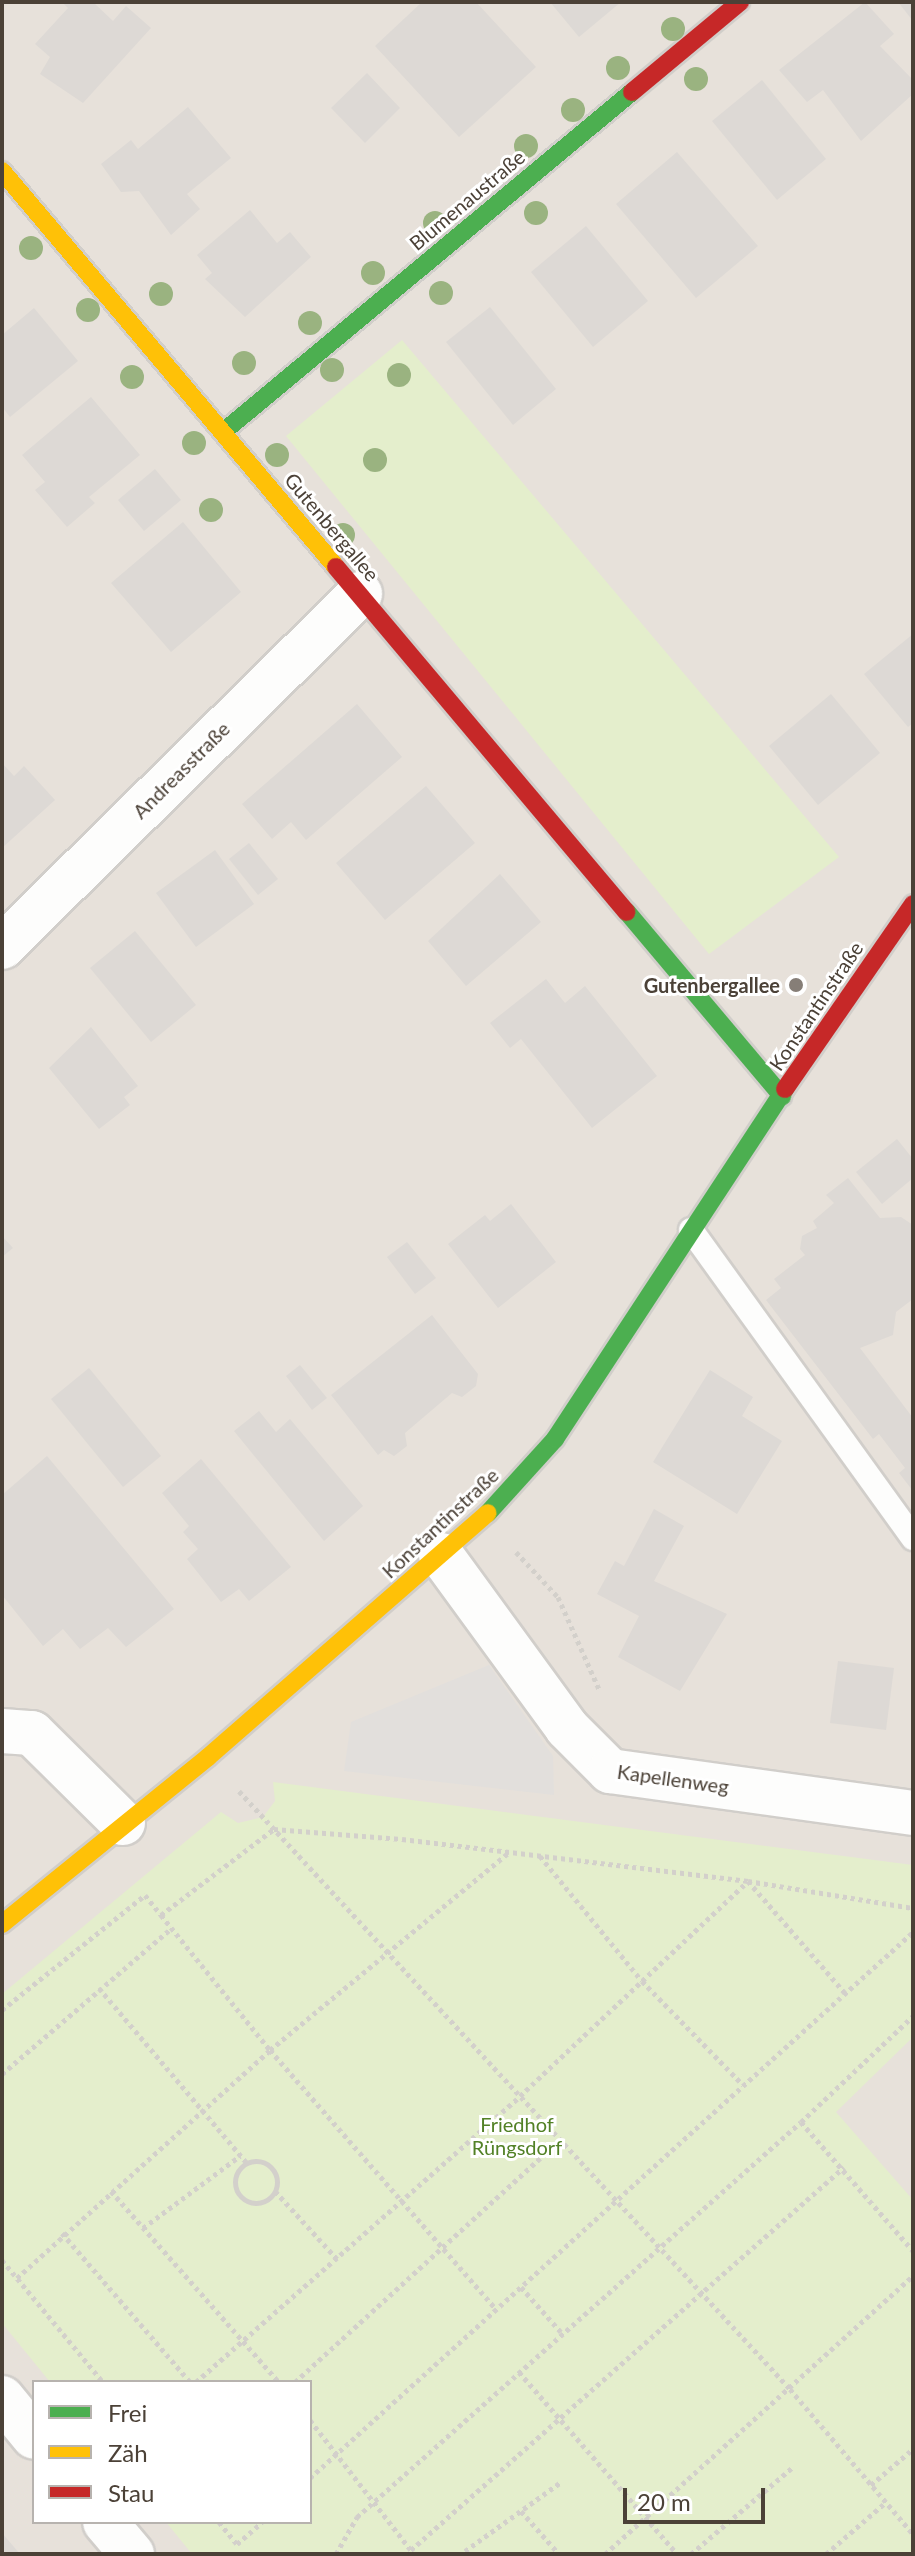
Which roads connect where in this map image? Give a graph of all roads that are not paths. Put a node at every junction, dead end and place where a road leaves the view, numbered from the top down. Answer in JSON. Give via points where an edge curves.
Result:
{"nodes":[{"id":1,"x":740,"y":2,"type":"edge"},
{"id":2,"x":2,"y":171,"type":"edge"},
{"id":3,"x":223,"y":432,"type":"junction"},
{"id":4,"x":360,"y":594,"type":"junction"},
{"id":5,"x":913,"y":904,"type":"edge"},
{"id":6,"x":2,"y":947,"type":"edge"},
{"id":7,"x":782,"y":1096,"type":"junction"},
{"id":8,"x":691,"y":1230,"type":"junction"},
{"id":9,"x":913,"y":1538,"type":"edge"},
{"id":10,"x":441,"y":1555,"type":"junction"},
{"id":11,"x":2,"y":1731,"type":"edge"},
{"id":12,"x":913,"y":1813,"type":"edge"},
{"id":13,"x":123,"y":1823,"type":"junction"},
{"id":14,"x":2,"y":1924,"type":"edge"},
{"id":15,"x":2,"y":2398,"type":"edge"},
{"id":16,"x":32,"y":2435,"type":"edge"},
{"id":17,"x":107,"y":2524,"type":"edge"},
{"id":18,"x":132,"y":2554,"type":"edge"}],
"edges":[{"from":1,"to":3,"type":"street","name":"Blumenaustraße"},
{"from":2,"to":3,"type":"street","name":"Gutenbergallee"},
{"from":3,"to":4,"type":"street","name":"Gutenbergallee"},
{"from":4,"to":6,"type":"street","name":"Andreasstraße"},
{"from":4,"to":7,"type":"street","name":"Gutenbergallee"},
{"from":5,"to":7,"type":"street","name":"Konstantinstraße"},
{"from":7,"to":8,"type":"street","name":"Konstantinstraße"},
{"from":8,"to":9,"type":"lane"},
{"from":8,"to":10,"type":"street","name":"Konstantinstraße","via":[[555,1439],[484,1518]]},
{"from":10,"to":12,"type":"street","name":"Kapellenweg","via":[[567,1728],[610,1771]]},
{"from":10,"to":13,"type":"street","name":"Konstantinstraße","via":[[208,1757]]},
{"from":11,"to":13,"type":"street","via":[[32,1733]]},
{"from":13,"to":14,"type":"street","name":"Konstantinstraße"},
{"from":15,"to":16,"type":"street"},
{"from":17,"to":18,"type":"street"}]}
